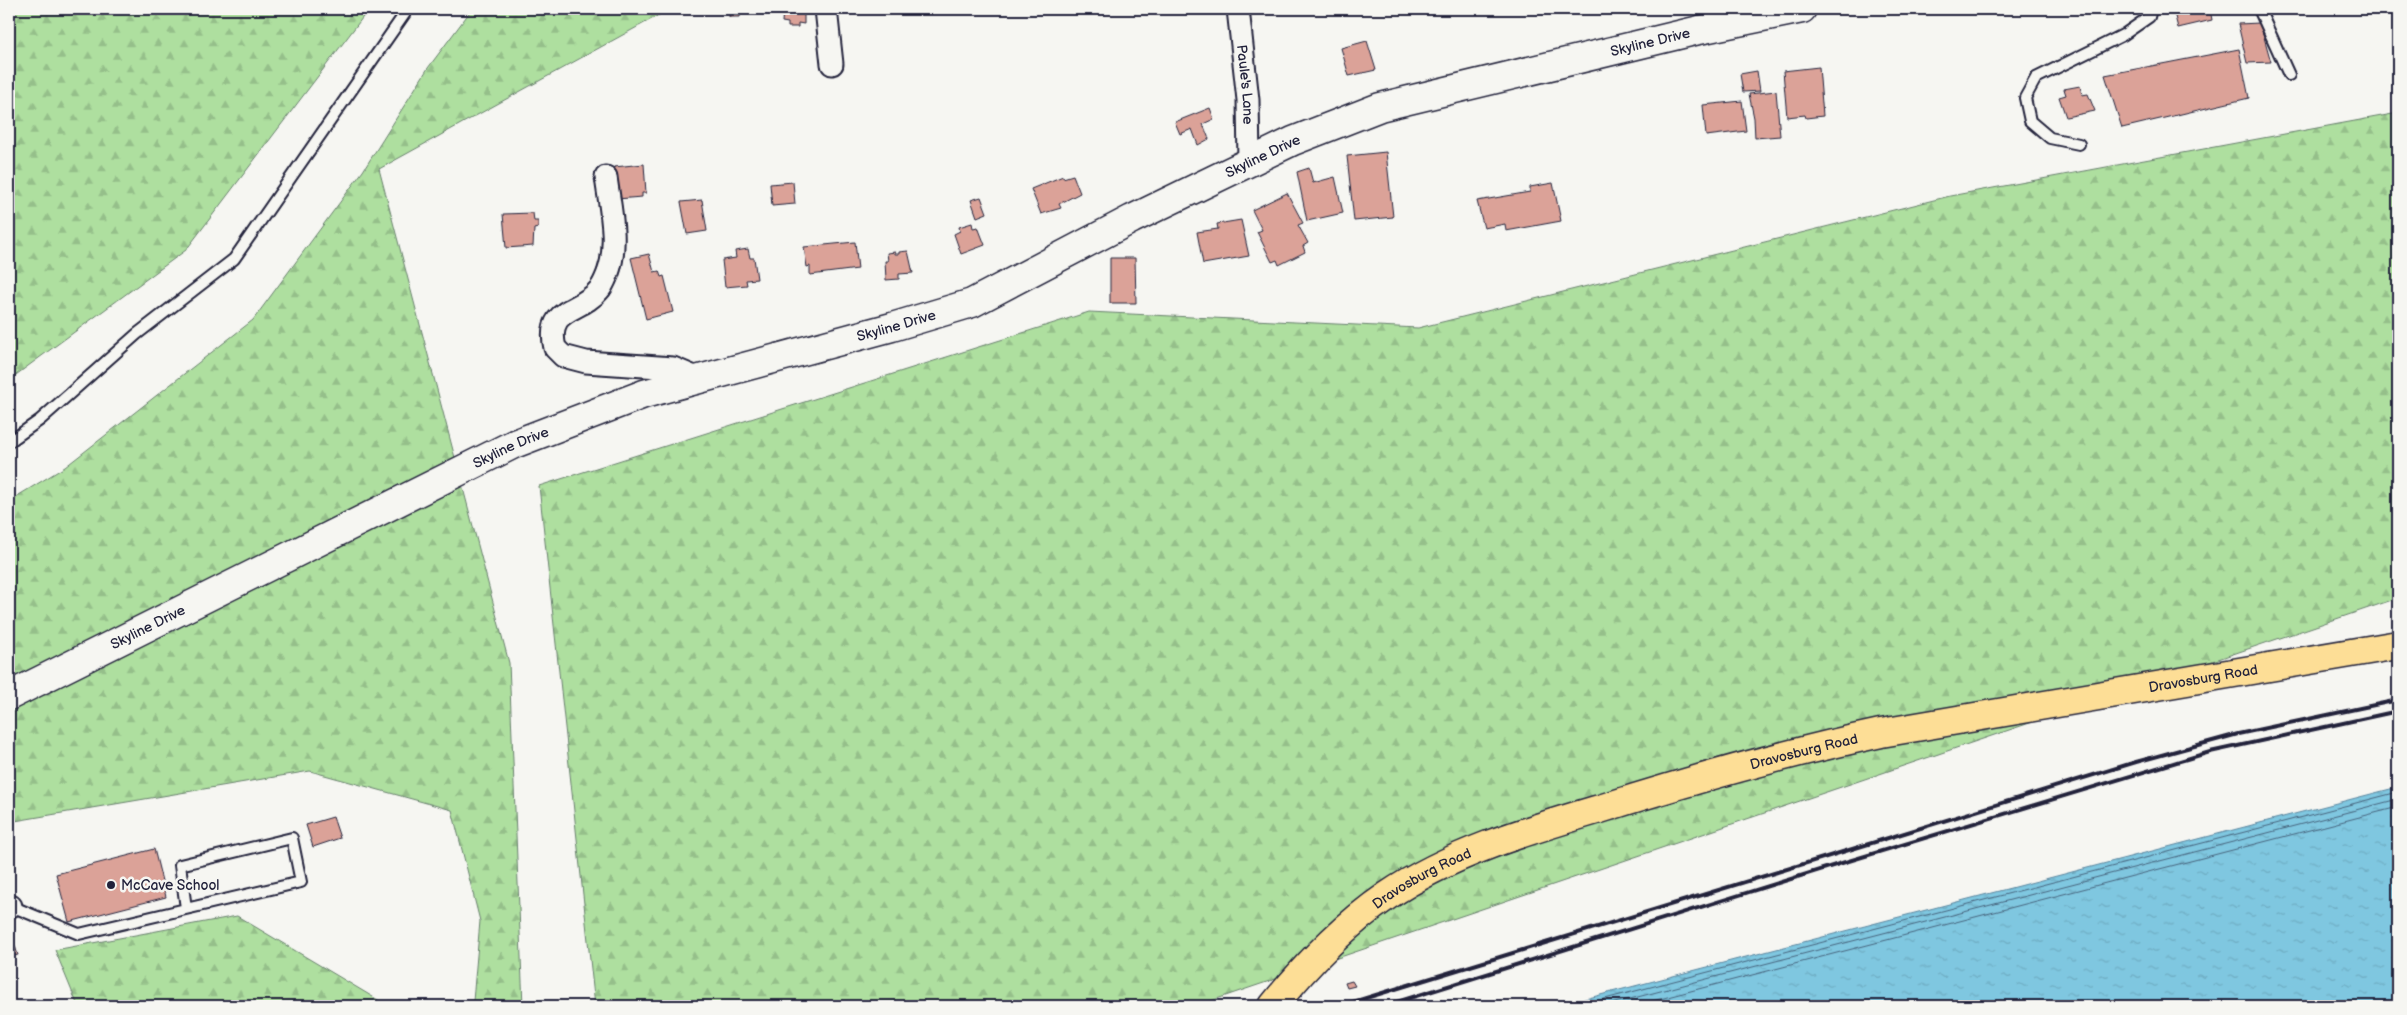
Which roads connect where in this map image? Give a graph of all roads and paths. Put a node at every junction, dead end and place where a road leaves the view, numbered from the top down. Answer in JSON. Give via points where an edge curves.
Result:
{"nodes":[{"id":1,"x":408,"y":9,"type":"edge"},
{"id":2,"x":826,"y":9,"type":"edge"},
{"id":3,"x":1238,"y":9,"type":"edge"},
{"id":4,"x":1802,"y":9,"type":"edge"},
{"id":5,"x":2151,"y":9,"type":"edge"},
{"id":6,"x":2259,"y":9,"type":"edge"},
{"id":7,"x":832,"y":64,"type":"dead end"},
{"id":8,"x":2289,"y":75,"type":"dead end"},
{"id":9,"x":2078,"y":144,"type":"dead end"},
{"id":10,"x":1249,"y":162,"type":"junction"},
{"id":11,"x":606,"y":177,"type":"dead end"},
{"id":12,"x":699,"y":379,"type":"junction"},
{"id":13,"x":9,"y":442,"type":"edge"},
{"id":14,"x":2398,"y":645,"type":"edge"},
{"id":15,"x":9,"y":696,"type":"edge"},
{"id":16,"x":10,"y":906,"type":"edge"},
{"id":17,"x":186,"y":908,"type":"junction"},
{"id":18,"x":1273,"y":1006,"type":"edge"}],
"edges":[{"from":1,"to":13,"type":"lane","via":[[234,259],[137,334],[40,420]]},
{"from":2,"to":7,"type":"street"},
{"from":3,"to":10,"type":"street","name":"Paule's Lane","via":[[1248,100]]},
{"from":4,"to":10,"type":"street","name":"Skyline Drive","via":[[1690,32],[1380,107]]},
{"from":5,"to":9,"type":"lane","via":[[2149,17],[2123,35],[2036,78],[2025,98],[2030,121],[2050,138]]},
{"from":6,"to":8,"type":"lane"},
{"from":10,"to":12,"type":"street","name":"Skyline Drive","via":[[972,302]]},
{"from":11,"to":12,"type":"street","via":[[614,244],[608,272],[599,291],[558,318],[553,330],[555,348],[563,356],[586,362],[673,368]]},
{"from":12,"to":15,"type":"street","name":"Skyline Drive","via":[[644,394],[514,444]]},
{"from":14,"to":18,"type":"main road","name":"Dravosburg Road","via":[[1881,733],[1705,776],[1543,826],[1454,859],[1387,896],[1316,956]]},
{"from":16,"to":17,"type":"lane","via":[[79,934]]},
{"from":17,"to":17,"type":"lane","via":[[302,882],[292,838],[180,865]]}]}
